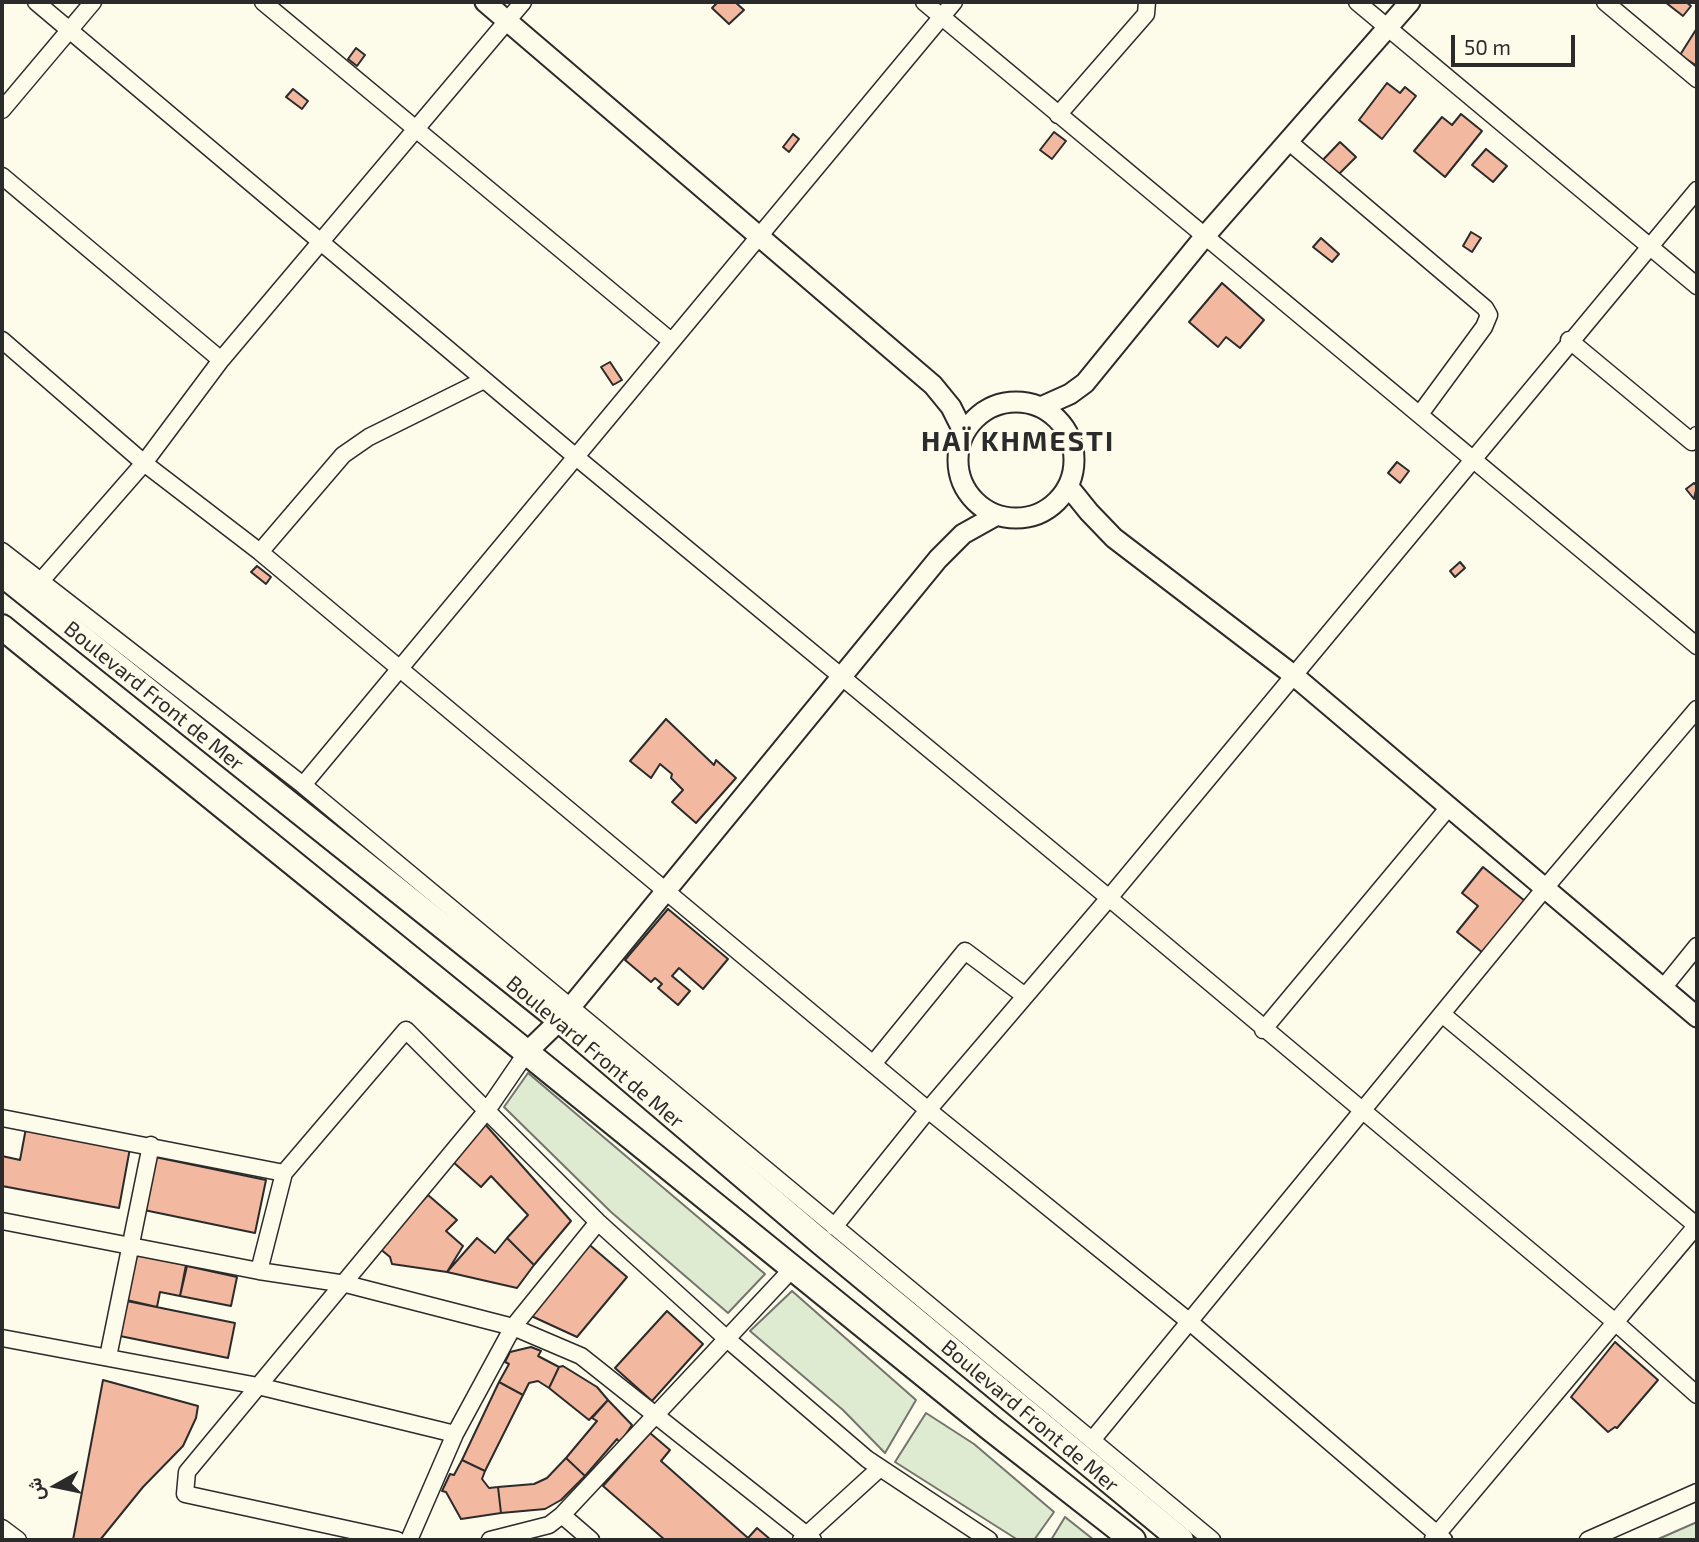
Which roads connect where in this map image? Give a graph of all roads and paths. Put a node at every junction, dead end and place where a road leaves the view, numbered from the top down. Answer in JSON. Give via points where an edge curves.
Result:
{"nodes":[{"id":1,"x":36,"y":2,"type":"edge"},
{"id":2,"x":93,"y":2,"type":"edge"},
{"id":3,"x":263,"y":2,"type":"edge"},
{"id":4,"x":485,"y":2,"type":"edge"},
{"id":5,"x":523,"y":2,"type":"edge"},
{"id":6,"x":924,"y":2,"type":"edge"},
{"id":7,"x":954,"y":2,"type":"edge"},
{"id":8,"x":1147,"y":2,"type":"edge"},
{"id":9,"x":1357,"y":2,"type":"edge"},
{"id":10,"x":1410,"y":2,"type":"edge"},
{"id":11,"x":1605,"y":2,"type":"edge"},
{"id":12,"x":942,"y":16,"type":"junction"},
{"id":13,"x":508,"y":21,"type":"junction"},
{"id":14,"x":1388,"y":28,"type":"junction"},
{"id":15,"x":70,"y":30,"type":"junction"},
{"id":16,"x":1697,"y":79,"type":"edge"},
{"id":17,"x":2,"y":110,"type":"edge"},
{"id":18,"x":1058,"y":115,"type":"junction"},
{"id":19,"x":416,"y":130,"type":"junction"},
{"id":20,"x":1288,"y":141,"type":"junction"},
{"id":21,"x":2,"y":176,"type":"edge"},
{"id":22,"x":1697,"y":190,"type":"edge"},
{"id":23,"x":759,"y":234,"type":"junction"},
{"id":24,"x":1205,"y":236,"type":"junction"},
{"id":25,"x":321,"y":243,"type":"junction"},
{"id":26,"x":1650,"y":245,"type":"junction"},
{"id":27,"x":1697,"y":286,"type":"edge"},
{"id":28,"x":1569,"y":340,"type":"junction"},
{"id":29,"x":2,"y":341,"type":"edge"},
{"id":30,"x":671,"y":341,"type":"junction"},
{"id":31,"x":221,"y":360,"type":"junction"},
{"id":32,"x":485,"y":380,"type":"junction"},
{"id":33,"x":1079,"y":388,"type":"junction"},
{"id":34,"x":942,"y":394,"type":"junction"},
{"id":35,"x":1041,"y":407,"type":"junction"},
{"id":36,"x":986,"y":409,"type":"junction"},
{"id":37,"x":1420,"y":414,"type":"junction"},
{"id":38,"x":1066,"y":430,"type":"junction"},
{"id":39,"x":964,"y":433,"type":"junction"},
{"id":40,"x":1697,"y":435,"type":"edge"},
{"id":41,"x":576,"y":457,"type":"junction"},
{"id":42,"x":1474,"y":459,"type":"junction"},
{"id":43,"x":144,"y":463,"type":"junction"},
{"id":44,"x":1068,"y":485,"type":"junction"},
{"id":45,"x":971,"y":496,"type":"junction"},
{"id":46,"x":1051,"y":506,"type":"junction"},
{"id":47,"x":997,"y":515,"type":"junction"},
{"id":48,"x":1100,"y":525,"type":"junction"},
{"id":49,"x":963,"y":534,"type":"junction"},
{"id":50,"x":2,"y":551,"type":"edge"},
{"id":51,"x":260,"y":552,"type":"junction"},
{"id":52,"x":2,"y":574,"type":"edge"},
{"id":53,"x":40,"y":582,"type":"junction"},
{"id":54,"x":2,"y":627,"type":"edge"},
{"id":55,"x":1697,"y":646,"type":"edge"},
{"id":56,"x":398,"y":668,"type":"junction"},
{"id":57,"x":1292,"y":674,"type":"junction"},
{"id":58,"x":843,"y":678,"type":"junction"},
{"id":59,"x":1697,"y":709,"type":"edge"},
{"id":60,"x":303,"y":785,"type":"junction"},
{"id":61,"x":1449,"y":807,"type":"junction"},
{"id":62,"x":1545,"y":888,"type":"junction"},
{"id":63,"x":666,"y":892,"type":"junction"},
{"id":64,"x":1109,"y":898,"type":"junction"},
{"id":65,"x":1697,"y":946,"type":"edge"},
{"id":66,"x":1663,"y":988,"type":"junction"},
{"id":67,"x":1025,"y":996,"type":"junction"},
{"id":68,"x":564,"y":1014,"type":"junction"},
{"id":69,"x":1442,"y":1014,"type":"junction"},
{"id":70,"x":1697,"y":1017,"type":"edge"},
{"id":71,"x":1262,"y":1030,"type":"junction"},
{"id":72,"x":527,"y":1052,"type":"junction"},
{"id":73,"x":873,"y":1064,"type":"junction"},
{"id":74,"x":488,"y":1109,"type":"junction"},
{"id":75,"x":928,"y":1110,"type":"junction"},
{"id":76,"x":1362,"y":1112,"type":"junction"},
{"id":77,"x":2,"y":1118,"type":"edge"},
{"id":78,"x":151,"y":1145,"type":"junction"},
{"id":79,"x":284,"y":1173,"type":"junction"},
{"id":80,"x":2,"y":1221,"type":"edge"},
{"id":81,"x":598,"y":1222,"type":"junction"},
{"id":82,"x":1697,"y":1225,"type":"edge"},
{"id":83,"x":834,"y":1227,"type":"junction"},
{"id":84,"x":131,"y":1246,"type":"junction"},
{"id":85,"x":793,"y":1268,"type":"junction"},
{"id":86,"x":259,"y":1271,"type":"junction"},
{"id":87,"x":346,"y":1284,"type":"junction"},
{"id":88,"x":1615,"y":1322,"type":"junction"},
{"id":89,"x":1191,"y":1323,"type":"junction"},
{"id":90,"x":513,"y":1327,"type":"junction"},
{"id":91,"x":2,"y":1338,"type":"edge"},
{"id":92,"x":727,"y":1339,"type":"junction"},
{"id":93,"x":108,"y":1357,"type":"junction"},
{"id":94,"x":258,"y":1386,"type":"junction"},
{"id":95,"x":1697,"y":1395,"type":"edge"},
{"id":96,"x":654,"y":1413,"type":"junction"},
{"id":97,"x":455,"y":1434,"type":"junction"},
{"id":98,"x":1093,"y":1439,"type":"junction"},
{"id":99,"x":880,"y":1468,"type":"junction"},
{"id":100,"x":1697,"y":1492,"type":"edge"},
{"id":101,"x":562,"y":1515,"type":"junction"},
{"id":102,"x":2,"y":1528,"type":"edge"},
{"id":103,"x":521,"y":1537,"type":"edge"},
{"id":104,"x":807,"y":1538,"type":"edge"},
{"id":105,"x":1438,"y":1538,"type":"edge"},
{"id":106,"x":18,"y":1540,"type":"edge"},
{"id":107,"x":389,"y":1540,"type":"edge"},
{"id":108,"x":409,"y":1540,"type":"edge"},
{"id":109,"x":490,"y":1540,"type":"edge"},
{"id":110,"x":591,"y":1540,"type":"edge"},
{"id":111,"x":989,"y":1540,"type":"edge"},
{"id":112,"x":1133,"y":1540,"type":"edge"},
{"id":113,"x":1181,"y":1540,"type":"edge"},
{"id":114,"x":1212,"y":1540,"type":"edge"},
{"id":115,"x":1588,"y":1540,"type":"edge"}],
"edges":[{"from":1,"to":15,"type":"street"},
{"from":2,"to":15,"type":"street"},
{"from":3,"to":19,"type":"street"},
{"from":4,"to":13,"type":"street"},
{"from":5,"to":13,"type":"street"},
{"from":6,"to":12,"type":"street"},
{"from":7,"to":12,"type":"street"},
{"from":8,"to":18,"type":"street","via":[[1146,14]]},
{"from":9,"to":14,"type":"street"},
{"from":10,"to":14,"type":"street"},
{"from":11,"to":16,"type":"street"},
{"from":12,"to":18,"type":"street"},
{"from":12,"to":23,"type":"street"},
{"from":13,"to":19,"type":"street"},
{"from":13,"to":23,"type":"street"},
{"from":14,"to":20,"type":"street"},
{"from":14,"to":26,"type":"street"},
{"from":15,"to":17,"type":"street"},
{"from":15,"to":25,"type":"street"},
{"from":18,"to":24,"type":"street"},
{"from":19,"to":25,"type":"street"},
{"from":19,"to":30,"type":"street"},
{"from":20,"to":24,"type":"street"},
{"from":20,"to":37,"type":"street","via":[[1489,315]]},
{"from":21,"to":31,"type":"street"},
{"from":22,"to":26,"type":"street"},
{"from":23,"to":30,"type":"street"},
{"from":23,"to":34,"type":"street"},
{"from":24,"to":33,"type":"street"},
{"from":24,"to":37,"type":"street"},
{"from":25,"to":31,"type":"street"},
{"from":25,"to":32,"type":"street"},
{"from":26,"to":27,"type":"street"},
{"from":26,"to":28,"type":"street"},
{"from":28,"to":40,"type":"street","via":[[1692,442]]},
{"from":28,"to":42,"type":"street"},
{"from":29,"to":43,"type":"street"},
{"from":30,"to":41,"type":"street"},
{"from":31,"to":43,"type":"street"},
{"from":32,"to":41,"type":"street"},
{"from":32,"to":51,"type":"street","via":[[369,437],[343,456]]},
{"from":33,"to":35,"type":"street"},
{"from":33,"to":38,"type":"street"},
{"from":34,"to":36,"type":"street"},
{"from":34,"to":39,"type":"street"},
{"from":35,"to":36,"type":"street","via":[[1008,401]]},
{"from":35,"to":38,"type":"street"},
{"from":36,"to":39,"type":"street"},
{"from":37,"to":42,"type":"street"},
{"from":38,"to":44,"type":"street","via":[[1074,458]]},
{"from":39,"to":45,"type":"street","via":[[959,472]]},
{"from":41,"to":56,"type":"street"},
{"from":41,"to":58,"type":"street"},
{"from":42,"to":55,"type":"street"},
{"from":42,"to":57,"type":"street"},
{"from":43,"to":51,"type":"street"},
{"from":43,"to":53,"type":"street"},
{"from":44,"to":46,"type":"street"},
{"from":44,"to":48,"type":"street"},
{"from":45,"to":47,"type":"street"},
{"from":45,"to":49,"type":"street"},
{"from":46,"to":47,"type":"street","via":[[1031,516]]},
{"from":46,"to":48,"type":"street"},
{"from":47,"to":49,"type":"street"},
{"from":48,"to":57,"type":"street"},
{"from":49,"to":58,"type":"street"},
{"from":50,"to":53,"type":"street"},
{"from":51,"to":56,"type":"street"},
{"from":52,"to":68,"type":"main road","name":"Boulevard Front de Mer"},
{"from":53,"to":60,"type":"street"},
{"from":54,"to":72,"type":"main road","name":"Boulevard Front de Mer"},
{"from":56,"to":60,"type":"street"},
{"from":56,"to":63,"type":"street"},
{"from":57,"to":61,"type":"street"},
{"from":57,"to":64,"type":"street"},
{"from":58,"to":63,"type":"street"},
{"from":58,"to":64,"type":"street"},
{"from":59,"to":62,"type":"street"},
{"from":60,"to":68,"type":"street"},
{"from":61,"to":62,"type":"street"},
{"from":61,"to":71,"type":"street"},
{"from":62,"to":66,"type":"street"},
{"from":62,"to":69,"type":"street"},
{"from":63,"to":68,"type":"street"},
{"from":63,"to":73,"type":"street"},
{"from":64,"to":67,"type":"street"},
{"from":64,"to":71,"type":"street"},
{"from":65,"to":66,"type":"street"},
{"from":66,"to":70,"type":"street"},
{"from":67,"to":73,"type":"street","via":[[965,951]]},
{"from":67,"to":75,"type":"street"},
{"from":68,"to":72,"type":"street"},
{"from":68,"to":83,"type":"street"},
{"from":68,"to":113,"type":"main road","name":"Boulevard Front de Mer","via":[[823,1244]]},
{"from":69,"to":76,"type":"street"},
{"from":69,"to":82,"type":"street"},
{"from":71,"to":76,"type":"street"},
{"from":72,"to":74,"type":"street"},
{"from":72,"to":85,"type":"main road","name":"Boulevard Front de Mer"},
{"from":73,"to":75,"type":"street"},
{"from":74,"to":79,"type":"street","via":[[406,1030]]},
{"from":74,"to":81,"type":"street"},
{"from":74,"to":87,"type":"street"},
{"from":75,"to":83,"type":"street"},
{"from":75,"to":89,"type":"street"},
{"from":76,"to":88,"type":"street"},
{"from":76,"to":89,"type":"street"},
{"from":77,"to":78,"type":"street"},
{"from":78,"to":79,"type":"street"},
{"from":78,"to":84,"type":"street"},
{"from":79,"to":86,"type":"street"},
{"from":80,"to":84,"type":"street"},
{"from":81,"to":90,"type":"street"},
{"from":81,"to":92,"type":"street"},
{"from":82,"to":88,"type":"street"},
{"from":83,"to":98,"type":"street"},
{"from":84,"to":86,"type":"street"},
{"from":84,"to":93,"type":"street"},
{"from":85,"to":92,"type":"street"},
{"from":85,"to":112,"type":"main road","name":"Boulevard Front de Mer"},
{"from":86,"to":87,"type":"street"},
{"from":87,"to":90,"type":"street"},
{"from":87,"to":94,"type":"street"},
{"from":88,"to":95,"type":"street"},
{"from":88,"to":105,"type":"street"},
{"from":89,"to":98,"type":"street"},
{"from":89,"to":105,"type":"street"},
{"from":90,"to":96,"type":"street","via":[[581,1356]]},
{"from":90,"to":97,"type":"street"},
{"from":91,"to":93,"type":"street"},
{"from":92,"to":96,"type":"street"},
{"from":92,"to":99,"type":"street"},
{"from":93,"to":94,"type":"street"},
{"from":94,"to":97,"type":"street"},
{"from":94,"to":107,"type":"street","via":[[187,1472],[185,1494]]},
{"from":96,"to":101,"type":"street"},
{"from":96,"to":104,"type":"street"},
{"from":97,"to":108,"type":"street"},
{"from":98,"to":114,"type":"street"},
{"from":99,"to":104,"type":"street"},
{"from":99,"to":111,"type":"street"},
{"from":100,"to":115,"type":"street"},
{"from":101,"to":103,"type":"street"},
{"from":101,"to":110,"type":"street"},
{"from":102,"to":106,"type":"street"},
{"from":103,"to":109,"type":"street"}]}
